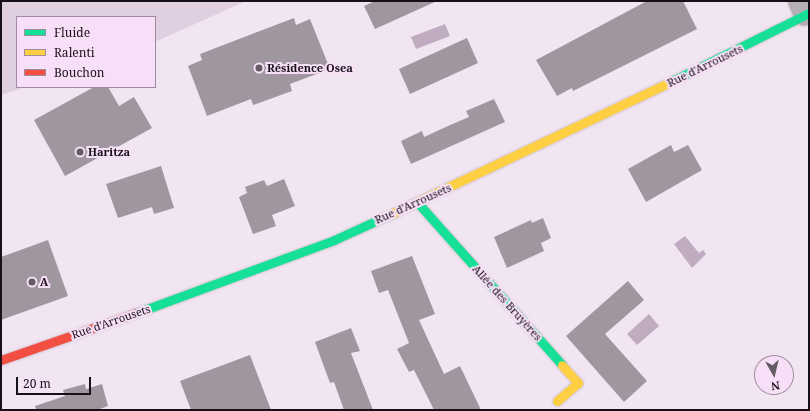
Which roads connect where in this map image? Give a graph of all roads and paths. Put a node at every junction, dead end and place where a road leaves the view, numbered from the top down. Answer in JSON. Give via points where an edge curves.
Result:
{"nodes":[{"id":1,"x":804,"y":10,"type":"edge"},
{"id":2,"x":417,"y":202,"type":"junction"},
{"id":3,"x":1,"y":360,"type":"edge"},
{"id":4,"x":557,"y":401,"type":"dead end"}],
"edges":[{"from":1,"to":2,"type":"main road","name":"Rue d'Arrousets","via":[[577,128]]},
{"from":2,"to":3,"type":"main road","name":"Rue d'Arrousets","via":[[305,252]]},
{"from":2,"to":4,"type":"main road","name":"Allée des Bruyères","via":[[578,383]]}]}
